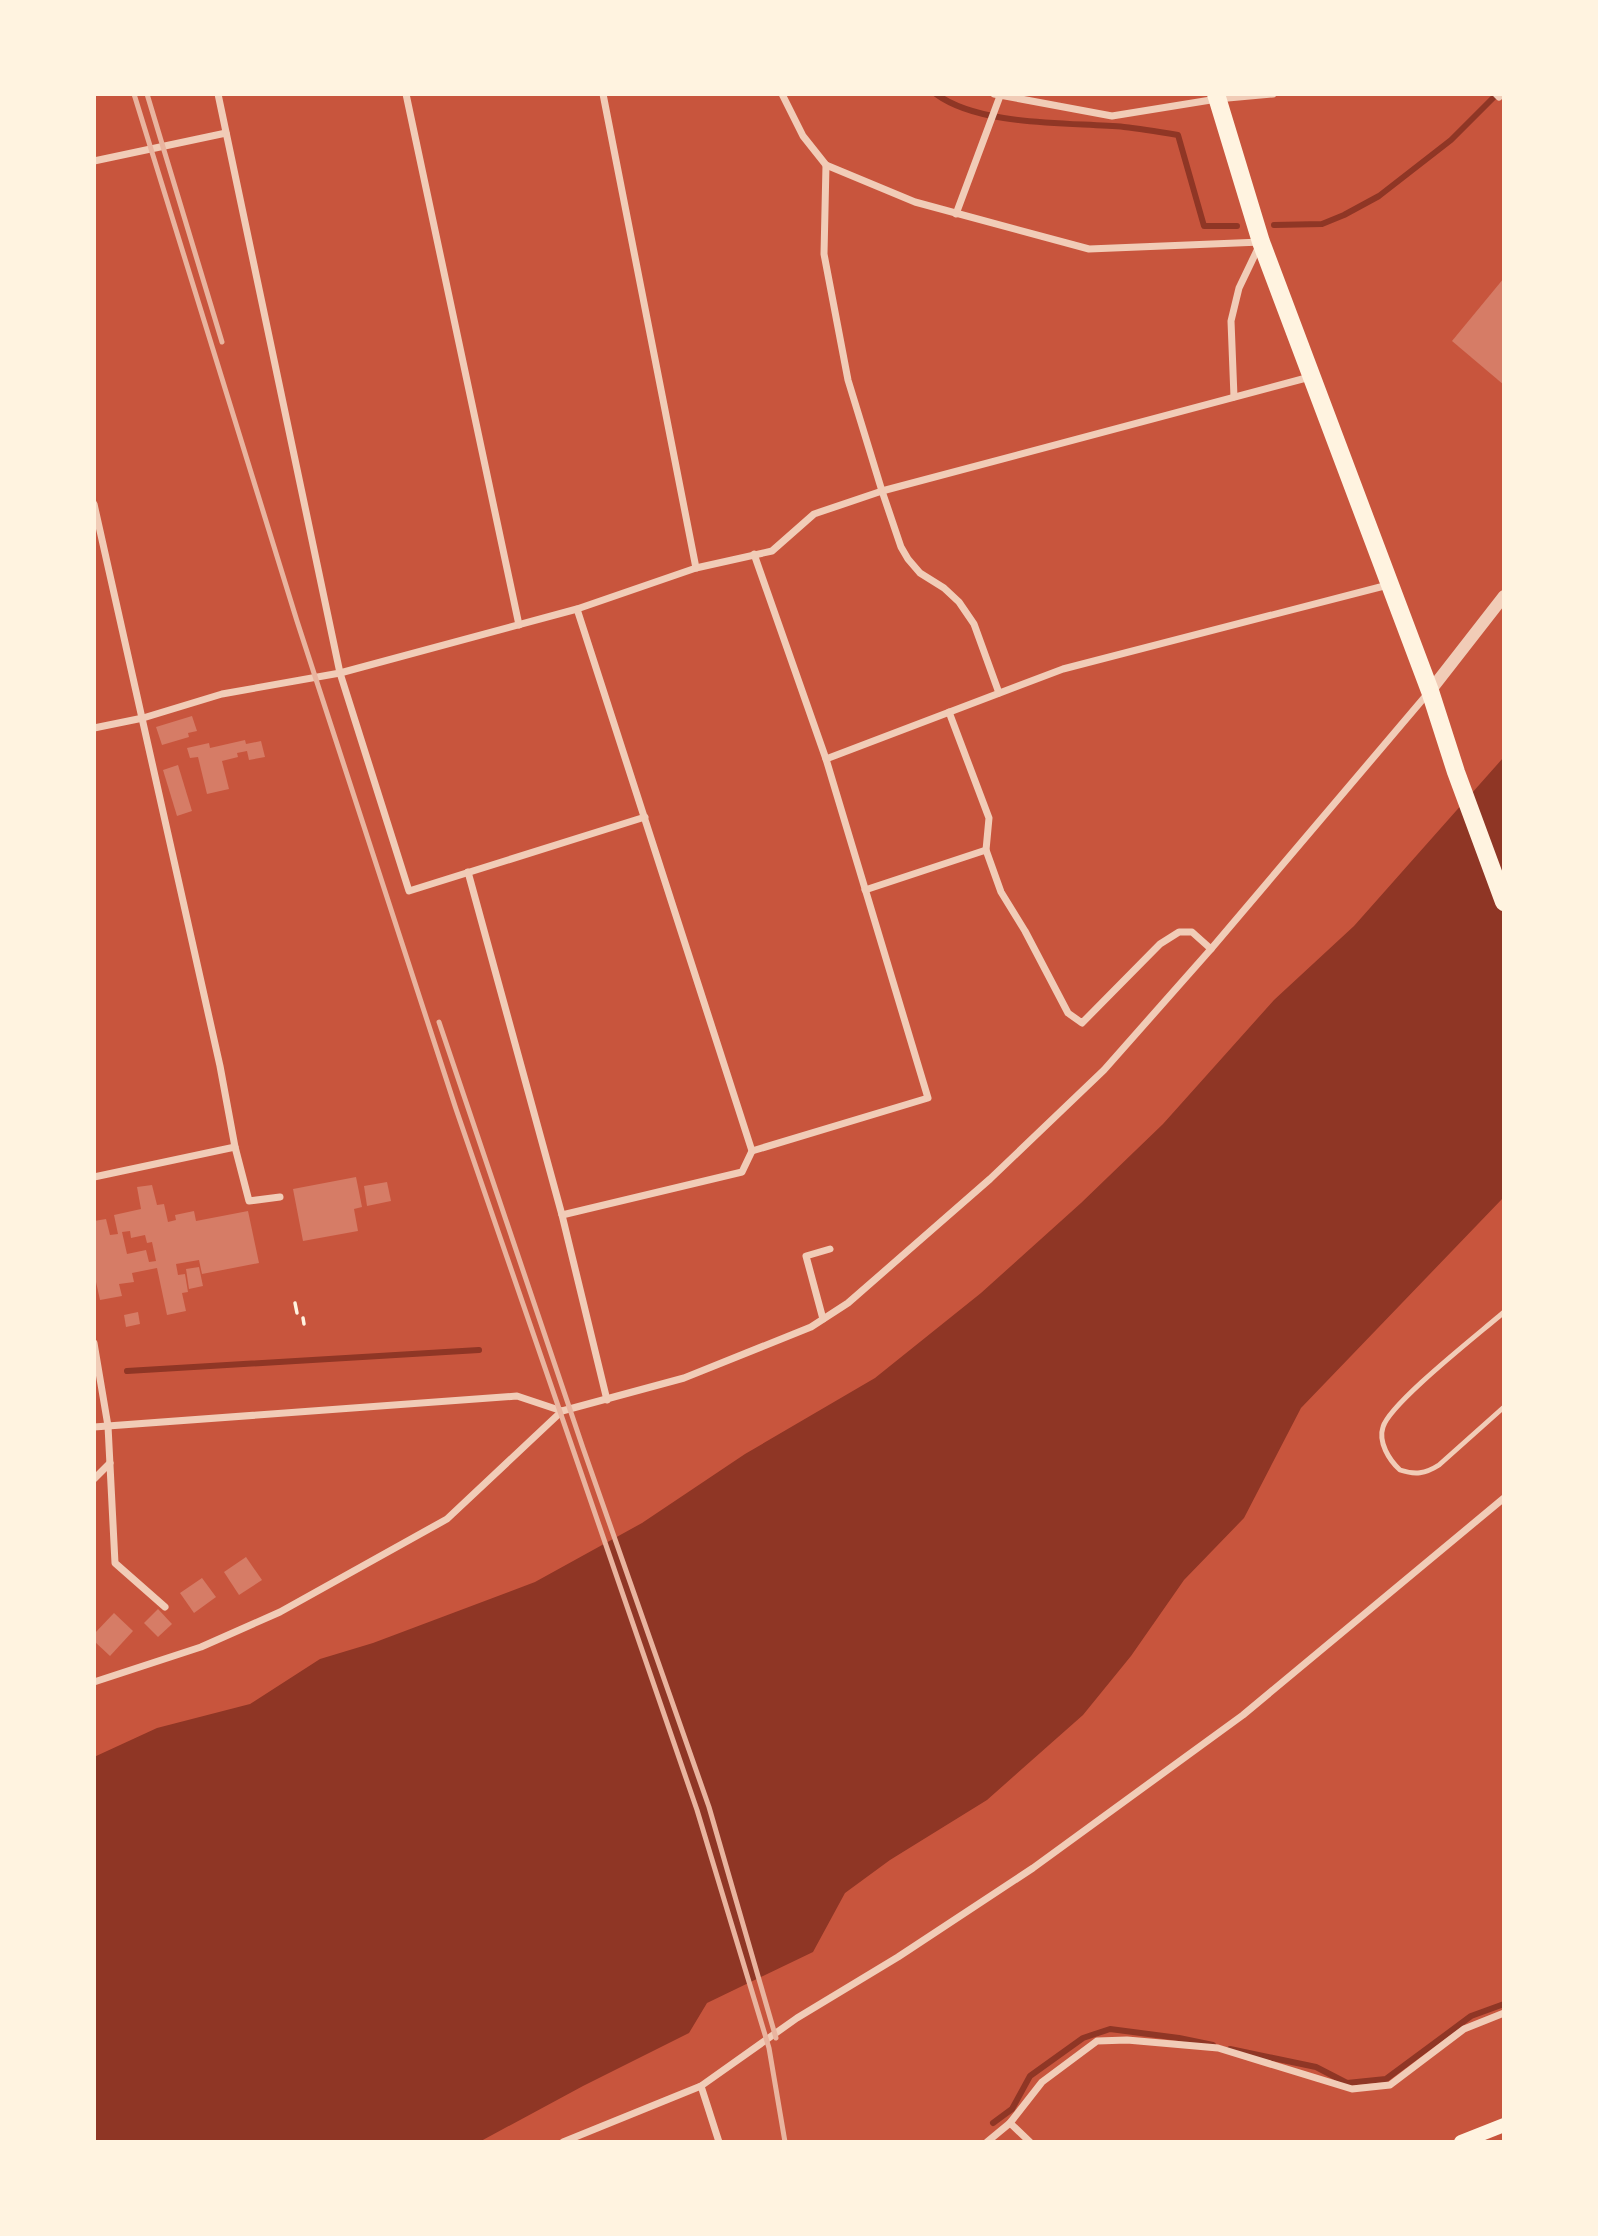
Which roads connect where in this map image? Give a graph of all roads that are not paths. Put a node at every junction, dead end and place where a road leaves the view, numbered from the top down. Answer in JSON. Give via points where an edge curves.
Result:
{"nodes":[{"id":1,"x":218,"y":94,"type":"edge"},
{"id":2,"x":406,"y":94,"type":"edge"},
{"id":3,"x":603,"y":94,"type":"edge"},
{"id":4,"x":782,"y":94,"type":"edge"},
{"id":5,"x":1273,"y":94,"type":"edge"},
{"id":6,"x":1496,"y":94,"type":"edge"},
{"id":7,"x":1502,"y":94,"type":"edge"},
{"id":8,"x":997,"y":95,"type":"edge"},
{"id":9,"x":1216,"y":97,"type":"edge"},
{"id":10,"x":226,"y":133,"type":"junction"},
{"id":11,"x":94,"y":161,"type":"edge"},
{"id":12,"x":826,"y":165,"type":"junction"},
{"id":13,"x":956,"y":214,"type":"junction"},
{"id":14,"x":1261,"y":242,"type":"junction"},
{"id":15,"x":1311,"y":376,"type":"junction"},
{"id":16,"x":1234,"y":397,"type":"junction"},
{"id":17,"x":882,"y":491,"type":"junction"},
{"id":18,"x":94,"y":504,"type":"edge"},
{"id":19,"x":754,"y":554,"type":"junction"},
{"id":20,"x":696,"y":568,"type":"junction"},
{"id":21,"x":1388,"y":585,"type":"junction"},
{"id":22,"x":1503,"y":596,"type":"edge"},
{"id":23,"x":578,"y":609,"type":"junction"},
{"id":24,"x":519,"y":625,"type":"junction"},
{"id":25,"x":340,"y":673,"type":"junction"},
{"id":26,"x":1430,"y":691,"type":"junction"},
{"id":27,"x":999,"y":693,"type":"junction"},
{"id":28,"x":949,"y":712,"type":"junction"},
{"id":29,"x":143,"y":718,"type":"junction"},
{"id":30,"x":94,"y":728,"type":"edge"},
{"id":31,"x":826,"y":759,"type":"junction"},
{"id":32,"x":645,"y":817,"type":"junction"},
{"id":33,"x":986,"y":850,"type":"junction"},
{"id":34,"x":468,"y":872,"type":"junction"},
{"id":35,"x":865,"y":890,"type":"junction"},
{"id":36,"x":1503,"y":902,"type":"edge"},
{"id":37,"x":1211,"y":948,"type":"junction"},
{"id":38,"x":235,"y":1147,"type":"junction"},
{"id":39,"x":752,"y":1151,"type":"junction"},
{"id":40,"x":94,"y":1177,"type":"edge"},
{"id":41,"x":280,"y":1197,"type":"dead end"},
{"id":42,"x":562,"y":1215,"type":"junction"},
{"id":43,"x":830,"y":1249,"type":"dead end"},
{"id":44,"x":1503,"y":1312,"type":"edge"},
{"id":45,"x":823,"y":1319,"type":"junction"},
{"id":46,"x":94,"y":1343,"type":"edge"},
{"id":47,"x":607,"y":1400,"type":"junction"},
{"id":48,"x":1503,"y":1407,"type":"edge"},
{"id":49,"x":562,"y":1411,"type":"junction"},
{"id":50,"x":108,"y":1426,"type":"junction"},
{"id":51,"x":94,"y":1427,"type":"edge"},
{"id":52,"x":110,"y":1463,"type":"junction"},
{"id":53,"x":94,"y":1479,"type":"edge"},
{"id":54,"x":1503,"y":1498,"type":"edge"},
{"id":55,"x":165,"y":1607,"type":"dead end"},
{"id":56,"x":94,"y":1682,"type":"edge"},
{"id":57,"x":1503,"y":2012,"type":"edge"},
{"id":58,"x":701,"y":2086,"type":"junction"},
{"id":59,"x":1010,"y":2123,"type":"junction"},
{"id":60,"x":1503,"y":2125,"type":"edge"},
{"id":61,"x":563,"y":2141,"type":"edge"},
{"id":62,"x":719,"y":2141,"type":"edge"},
{"id":63,"x":987,"y":2141,"type":"edge"},
{"id":64,"x":1030,"y":2141,"type":"edge"},
{"id":65,"x":1461,"y":2141,"type":"edge"}],
"edges":[{"from":1,"to":10,"type":"street"},
{"from":2,"to":24,"type":"street"},
{"from":3,"to":20,"type":"street"},
{"from":4,"to":12,"type":"street","via":[[803,136]]},
{"from":5,"to":9,"type":"street"},
{"from":6,"to":7,"type":"street"},
{"from":8,"to":9,"type":"street","via":[[1112,116]]},
{"from":8,"to":13,"type":"street"},
{"from":9,"to":14,"type":"main road"},
{"from":10,"to":11,"type":"street"},
{"from":10,"to":25,"type":"street"},
{"from":12,"to":13,"type":"street"},
{"from":12,"to":17,"type":"street","via":[[824,254],[848,380]]},
{"from":13,"to":14,"type":"street","via":[[1089,248]]},
{"from":14,"to":15,"type":"main road"},
{"from":14,"to":16,"type":"street","via":[[1239,288],[1231,321]]},
{"from":15,"to":16,"type":"street"},
{"from":15,"to":21,"type":"main road"},
{"from":16,"to":17,"type":"street"},
{"from":17,"to":19,"type":"street","via":[[814,514],[772,551]]},
{"from":17,"to":27,"type":"street","via":[[908,559],[959,602],[974,624]]},
{"from":18,"to":29,"type":"street"},
{"from":19,"to":20,"type":"street"},
{"from":19,"to":31,"type":"street"},
{"from":20,"to":23,"type":"street"},
{"from":21,"to":26,"type":"main road"},
{"from":21,"to":27,"type":"street","via":[[1063,668]]},
{"from":22,"to":26,"type":"street"},
{"from":23,"to":24,"type":"street"},
{"from":23,"to":32,"type":"street"},
{"from":24,"to":25,"type":"street"},
{"from":25,"to":29,"type":"street","via":[[222,694]]},
{"from":25,"to":34,"type":"street","via":[[409,891]]},
{"from":26,"to":36,"type":"main road"},
{"from":26,"to":37,"type":"street"},
{"from":27,"to":28,"type":"street"},
{"from":28,"to":31,"type":"street"},
{"from":28,"to":33,"type":"street","via":[[989,818]]},
{"from":29,"to":30,"type":"street"},
{"from":29,"to":38,"type":"street"},
{"from":31,"to":35,"type":"street"},
{"from":32,"to":34,"type":"street"},
{"from":32,"to":39,"type":"street"},
{"from":33,"to":35,"type":"street"},
{"from":33,"to":37,"type":"street","via":[[1001,892],[1068,1013],[1082,1023],[1160,944],[1179,932],[1192,932]]},
{"from":34,"to":42,"type":"street"},
{"from":35,"to":39,"type":"street","via":[[928,1098]]},
{"from":37,"to":45,"type":"street","via":[[1104,1070],[990,1179],[848,1303]]},
{"from":38,"to":40,"type":"street"},
{"from":38,"to":41,"type":"street","via":[[249,1201]]},
{"from":39,"to":42,"type":"street","via":[[742,1172]]},
{"from":42,"to":47,"type":"street"},
{"from":43,"to":45,"type":"street","via":[[806,1256]]},
{"from":44,"to":48,"type":"lane","via":[[1386,1419],[1383,1446],[1400,1470],[1428,1472]]},
{"from":45,"to":47,"type":"street","via":[[684,1378]]},
{"from":46,"to":50,"type":"street"},
{"from":47,"to":49,"type":"street"},
{"from":49,"to":50,"type":"street","via":[[517,1396]]},
{"from":49,"to":56,"type":"street","via":[[435,1525],[280,1612],[201,1647]]},
{"from":50,"to":51,"type":"street"},
{"from":50,"to":52,"type":"street"},
{"from":52,"to":53,"type":"street"},
{"from":52,"to":55,"type":"street","via":[[115,1563]]},
{"from":54,"to":58,"type":"street","via":[[1210,1739],[1033,1868],[797,2018]]},
{"from":57,"to":59,"type":"street","via":[[1464,2029],[1390,2085],[1352,2089],[1218,2048],[1097,2041],[1042,2082]]},
{"from":58,"to":61,"type":"street"},
{"from":58,"to":62,"type":"street"},
{"from":59,"to":63,"type":"street"},
{"from":59,"to":64,"type":"street"},
{"from":60,"to":65,"type":"main road"}]}
